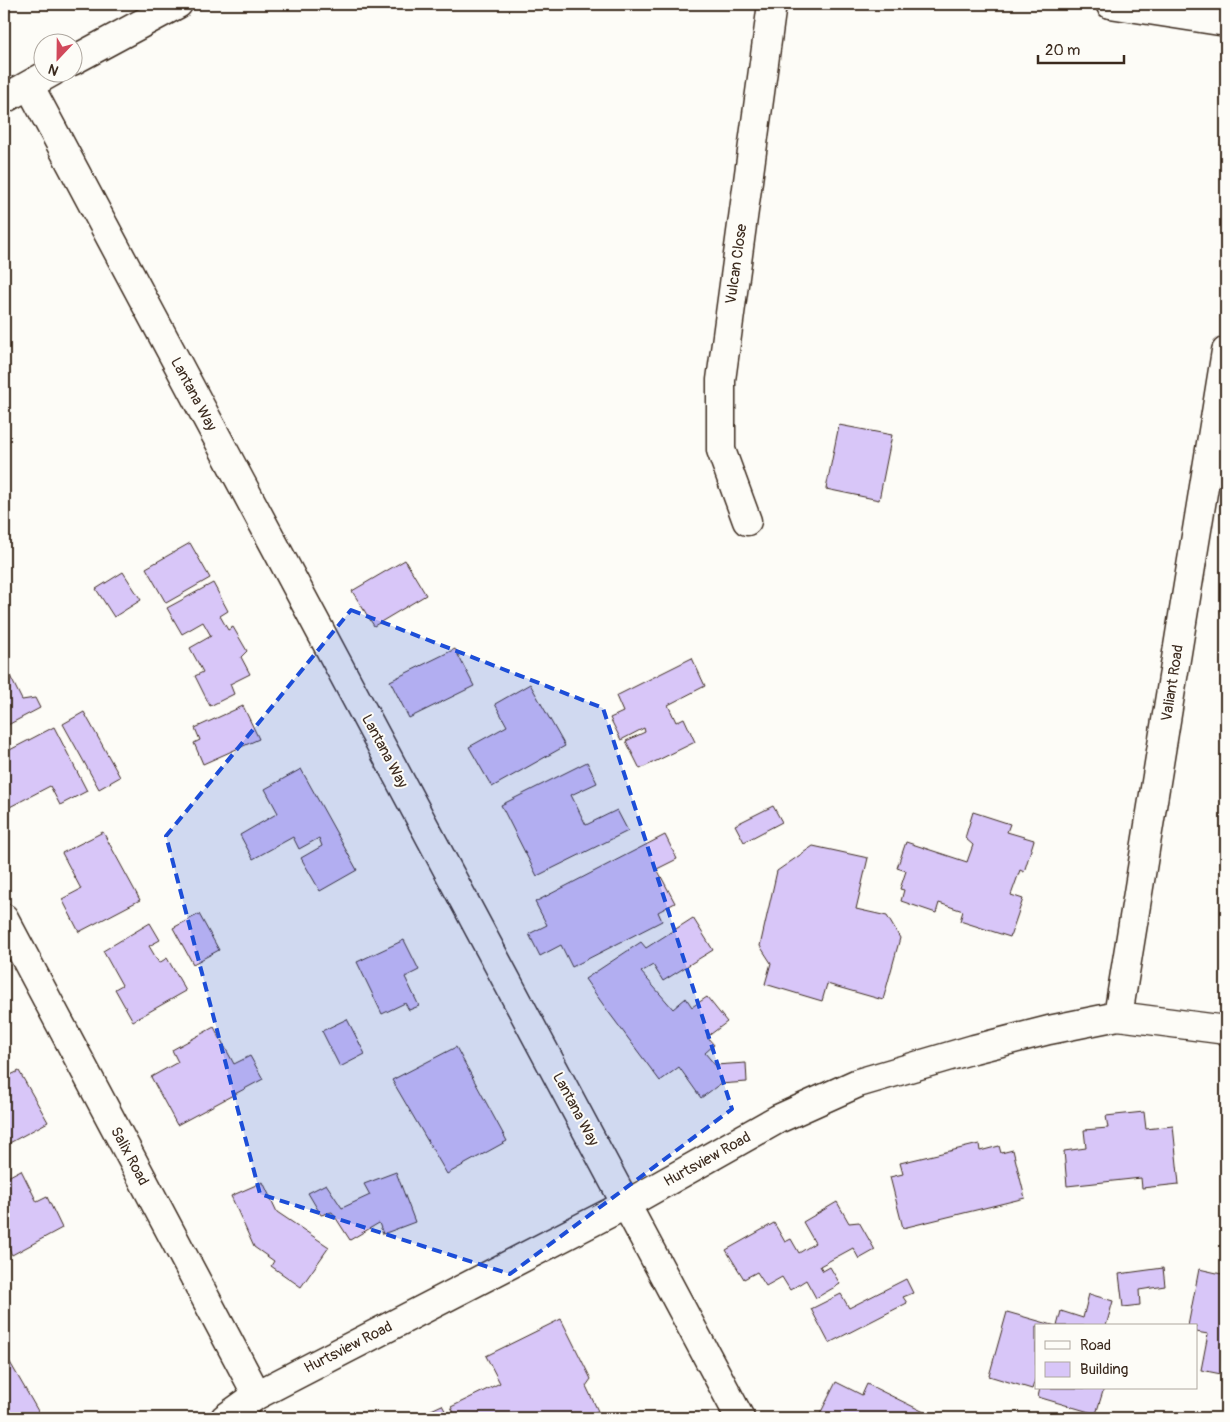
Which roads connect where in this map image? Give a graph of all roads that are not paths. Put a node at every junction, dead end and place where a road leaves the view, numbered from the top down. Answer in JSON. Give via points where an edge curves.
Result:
{"nodes":[{"id":1,"x":178,"y":4,"type":"edge"},
{"id":2,"x":772,"y":4,"type":"edge"},
{"id":3,"x":1110,"y":4,"type":"edge"},
{"id":4,"x":1226,"y":22,"type":"edge"},
{"id":5,"x":82,"y":56,"type":"edge"},
{"id":6,"x":34,"y":82,"type":"edge"},
{"id":7,"x":29,"y":85,"type":"junction"},
{"id":8,"x":4,"y":99,"type":"edge"},
{"id":9,"x":1226,"y":351,"type":"edge"},
{"id":10,"x":747,"y":521,"type":"dead end"},
{"id":11,"x":4,"y":918,"type":"edge"},
{"id":12,"x":1118,"y":1016,"type":"junction"},
{"id":13,"x":1226,"y":1030,"type":"edge"},
{"id":14,"x":627,"y":1204,"type":"junction"},
{"id":15,"x":257,"y":1395,"type":"junction"},
{"id":16,"x":225,"y":1418,"type":"edge"},
{"id":17,"x":740,"y":1418,"type":"edge"}],
"edges":[{"from":1,"to":5,"type":"street"},
{"from":2,"to":10,"type":"street","name":"Vulcan Close","via":[[721,380],[721,450]]},
{"from":3,"to":4,"type":"street"},
{"from":6,"to":7,"type":"street"},
{"from":7,"to":8,"type":"street"},
{"from":7,"to":14,"type":"street","name":"Lantana Way"},
{"from":9,"to":12,"type":"street","name":"Valiant Road"},
{"from":11,"to":15,"type":"street","name":"Salix Road"},
{"from":12,"to":13,"type":"street","name":"Hurtsview Road"},
{"from":12,"to":14,"type":"street","name":"Hurtsview Road","via":[[974,1048],[858,1084],[778,1119]]},
{"from":14,"to":15,"type":"street","name":"Hurtsview Road"},
{"from":14,"to":17,"type":"street","name":"Lantana Way"},
{"from":15,"to":16,"type":"street","name":"Hurtsview Road"}]}
